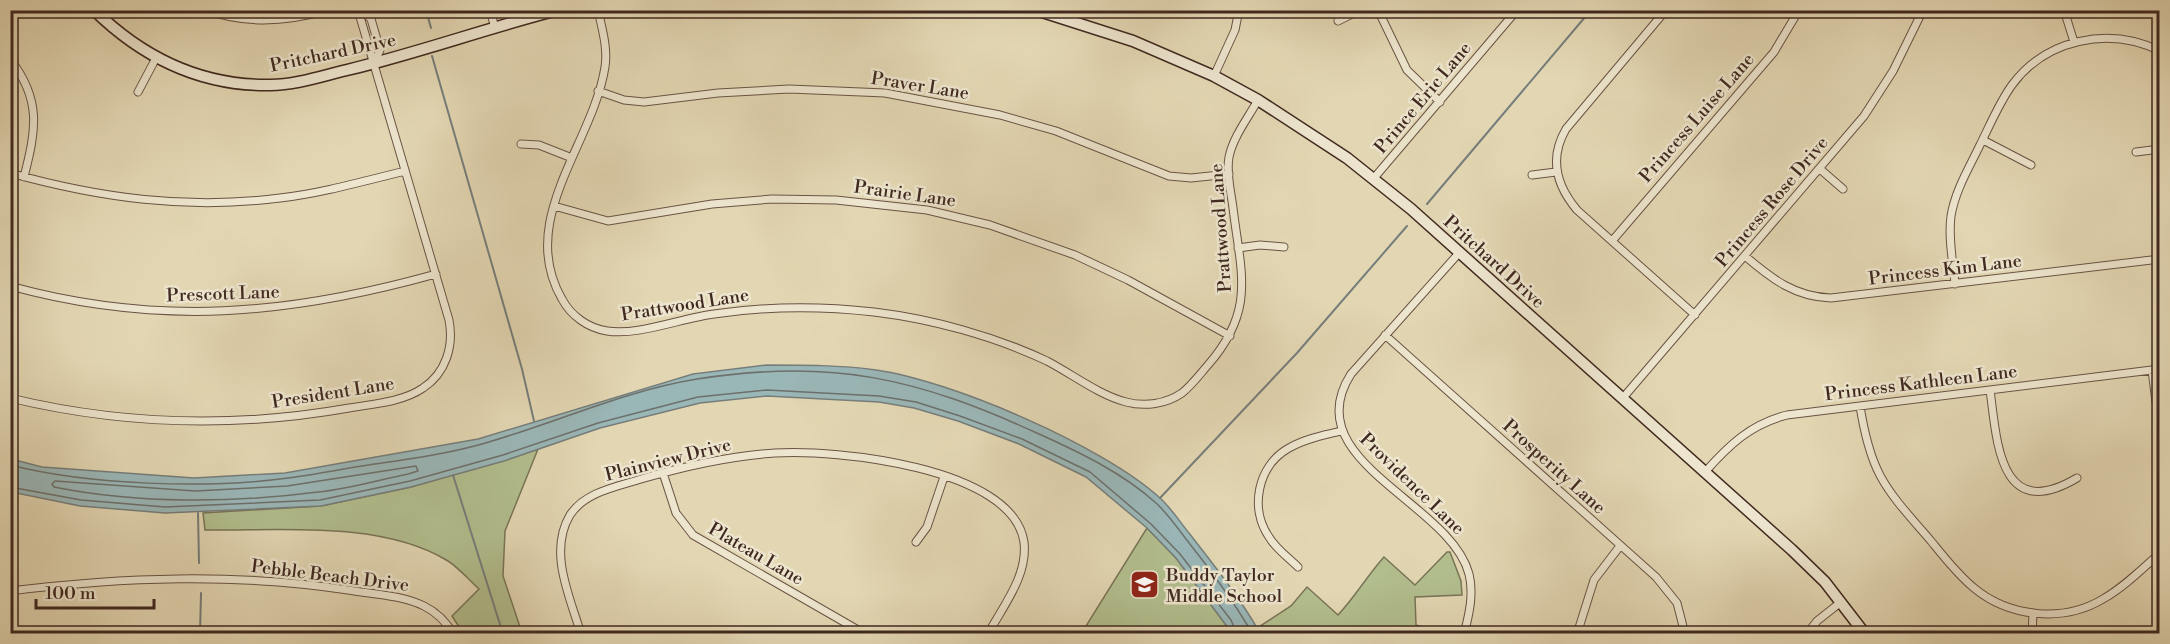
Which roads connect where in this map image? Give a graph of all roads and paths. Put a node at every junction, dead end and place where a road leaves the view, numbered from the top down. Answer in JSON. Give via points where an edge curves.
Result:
{"nodes":[{"id":1,"x":94,"y":10,"type":"edge"},
{"id":2,"x":206,"y":10,"type":"edge"},
{"id":3,"x":328,"y":10,"type":"edge"},
{"id":4,"x":360,"y":10,"type":"edge"},
{"id":5,"x":490,"y":10,"type":"edge"},
{"id":6,"x":558,"y":10,"type":"edge"},
{"id":7,"x":598,"y":10,"type":"edge"},
{"id":8,"x":1036,"y":10,"type":"edge"},
{"id":9,"x":1239,"y":10,"type":"edge"},
{"id":10,"x":1360,"y":10,"type":"edge"},
{"id":11,"x":1378,"y":10,"type":"edge"},
{"id":12,"x":1666,"y":10,"type":"edge"},
{"id":13,"x":1799,"y":10,"type":"edge"},
{"id":14,"x":1923,"y":10,"type":"edge"},
{"id":15,"x":2064,"y":10,"type":"edge"},
{"id":16,"x":1517,"y":11,"type":"edge"},
{"id":17,"x":1338,"y":21,"type":"dead end"},
{"id":18,"x":495,"y":28,"type":"junction"},
{"id":19,"x":2074,"y":42,"type":"junction"},
{"id":20,"x":2160,"y":51,"type":"edge"},
{"id":21,"x":156,"y":58,"type":"junction"},
{"id":22,"x":10,"y":59,"type":"edge"},
{"id":23,"x":374,"y":64,"type":"junction"},
{"id":24,"x":1214,"y":76,"type":"junction"},
{"id":25,"x":598,"y":91,"type":"junction"},
{"id":26,"x":138,"y":92,"type":"dead end"},
{"id":27,"x":1258,"y":100,"type":"junction"},
{"id":28,"x":1440,"y":102,"type":"junction"},
{"id":29,"x":1983,"y":140,"type":"junction"},
{"id":30,"x":521,"y":144,"type":"dead end"},
{"id":31,"x":2160,"y":149,"type":"edge"},
{"id":32,"x":2136,"y":152,"type":"dead end"},
{"id":33,"x":572,"y":158,"type":"junction"},
{"id":34,"x":2031,"y":165,"type":"dead end"},
{"id":35,"x":1820,"y":169,"type":"junction"},
{"id":36,"x":405,"y":171,"type":"junction"},
{"id":37,"x":1556,"y":172,"type":"junction"},
{"id":38,"x":10,"y":173,"type":"edge"},
{"id":39,"x":1229,"y":174,"type":"junction"},
{"id":40,"x":1532,"y":175,"type":"dead end"},
{"id":41,"x":24,"y":177,"type":"junction"},
{"id":42,"x":1374,"y":178,"type":"junction"},
{"id":43,"x":1843,"y":189,"type":"dead end"},
{"id":44,"x":554,"y":206,"type":"junction"},
{"id":45,"x":1612,"y":241,"type":"junction"},
{"id":46,"x":1284,"y":247,"type":"dead end"},
{"id":47,"x":1238,"y":248,"type":"junction"},
{"id":48,"x":1459,"y":253,"type":"junction"},
{"id":49,"x":1745,"y":256,"type":"junction"},
{"id":50,"x":2160,"y":259,"type":"edge"},
{"id":51,"x":435,"y":274,"type":"junction"},
{"id":52,"x":1955,"y":284,"type":"junction"},
{"id":53,"x":10,"y":286,"type":"edge"},
{"id":54,"x":1695,"y":315,"type":"junction"},
{"id":55,"x":1385,"y":335,"type":"junction"},
{"id":56,"x":1230,"y":336,"type":"junction"},
{"id":57,"x":2156,"y":369,"type":"edge"},
{"id":58,"x":1990,"y":390,"type":"junction"},
{"id":59,"x":10,"y":398,"type":"edge"},
{"id":60,"x":1622,"y":399,"type":"junction"},
{"id":61,"x":2156,"y":402,"type":"dead end"},
{"id":62,"x":1860,"y":406,"type":"junction"},
{"id":63,"x":1342,"y":431,"type":"junction"},
{"id":64,"x":1705,"y":472,"type":"junction"},
{"id":65,"x":663,"y":473,"type":"junction"},
{"id":66,"x":944,"y":477,"type":"junction"},
{"id":67,"x":2077,"y":478,"type":"dead end"},
{"id":68,"x":916,"y":542,"type":"dead end"},
{"id":69,"x":1620,"y":546,"type":"junction"},
{"id":70,"x":2160,"y":553,"type":"edge"},
{"id":71,"x":1298,"y":567,"type":"dead end"},
{"id":72,"x":10,"y":591,"type":"edge"},
{"id":73,"x":1841,"y":602,"type":"junction"},
{"id":74,"x":2033,"y":613,"type":"junction"},
{"id":75,"x":453,"y":633,"type":"edge"},
{"id":76,"x":581,"y":633,"type":"edge"},
{"id":77,"x":865,"y":633,"type":"edge"},
{"id":78,"x":988,"y":633,"type":"edge"},
{"id":79,"x":1464,"y":633,"type":"edge"},
{"id":80,"x":1577,"y":633,"type":"edge"},
{"id":81,"x":1685,"y":633,"type":"edge"},
{"id":82,"x":1807,"y":633,"type":"edge"},
{"id":83,"x":1865,"y":633,"type":"edge"},
{"id":84,"x":2032,"y":633,"type":"edge"}],
"edges":[{"from":1,"to":21,"type":"street","name":"Pritchard Drive"},
{"from":2,"to":3,"type":"street","via":[[267,21]]},
{"from":4,"to":23,"type":"street","name":"President Lane"},
{"from":5,"to":18,"type":"street"},
{"from":6,"to":18,"type":"street","name":"Pritchard Drive"},
{"from":7,"to":25,"type":"street","name":"Prattwood Lane","via":[[606,56]]},
{"from":8,"to":24,"type":"street","name":"Pritchard Drive","via":[[1133,41]]},
{"from":9,"to":24,"type":"street","via":[[1235,30]]},
{"from":10,"to":17,"type":"street"},
{"from":11,"to":28,"type":"street","via":[[1407,70]]},
{"from":12,"to":37,"type":"street","via":[[1566,129],[1558,148]]},
{"from":13,"to":45,"type":"street","name":"Princess Luise Lane","via":[[1774,52]]},
{"from":14,"to":35,"type":"street","name":"Princess Rose Drive","via":[[1879,94]]},
{"from":15,"to":19,"type":"street"},
{"from":16,"to":28,"type":"street","name":"Prince Eric Lane"},
{"from":18,"to":23,"type":"street","name":"Pritchard Drive"},
{"from":19,"to":20,"type":"street","via":[[2112,38],[2139,42]]},
{"from":19,"to":29,"type":"street","via":[[2042,57],[2017,78]]},
{"from":21,"to":23,"type":"street","name":"Pritchard Drive","via":[[208,78],[260,85],[289,83]]},
{"from":21,"to":26,"type":"street"},
{"from":22,"to":41,"type":"street","via":[[29,91],[35,116]]},
{"from":23,"to":36,"type":"street","name":"President Lane"},
{"from":24,"to":27,"type":"street","name":"Pritchard Drive"},
{"from":25,"to":33,"type":"street","name":"Prattwood Lane"},
{"from":25,"to":39,"type":"street","name":"Praver Lane","via":[[644,102],[789,89],[885,93],[988,112],[1056,131],[1169,176]]},
{"from":27,"to":39,"type":"street","name":"Prattwood Lane","via":[[1231,150]]},
{"from":27,"to":42,"type":"street","name":"Pritchard Drive"},
{"from":28,"to":42,"type":"street","name":"Prince Eric Lane"},
{"from":29,"to":34,"type":"street"},
{"from":29,"to":52,"type":"street","via":[[1952,213]]},
{"from":30,"to":33,"type":"street"},
{"from":31,"to":32,"type":"street"},
{"from":33,"to":44,"type":"street","name":"Prattwood Lane"},
{"from":35,"to":43,"type":"street"},
{"from":35,"to":49,"type":"street","name":"Princess Rose Drive"},
{"from":36,"to":41,"type":"street","via":[[311,194],[221,203],[157,202],[103,195]]},
{"from":36,"to":51,"type":"street","name":"President Lane"},
{"from":37,"to":40,"type":"street"},
{"from":37,"to":45,"type":"street","via":[[1572,204]]},
{"from":38,"to":41,"type":"street"},
{"from":39,"to":47,"type":"street","name":"Prattwood Lane"},
{"from":42,"to":48,"type":"street","name":"Pritchard Drive"},
{"from":44,"to":56,"type":"street","name":"Prairie Lane","via":[[608,221],[712,204],[772,199],[853,201],[936,212],[990,225],[1075,255]]},
{"from":44,"to":56,"type":"street","name":"Prattwood Lane","via":[[547,237],[556,287],[578,318],[606,331],[632,331],[683,318],[762,309],[816,308],[886,314],[942,325],[1017,349],[1114,398],[1143,405],[1166,401],[1181,393]]},
{"from":45,"to":54,"type":"street"},
{"from":46,"to":47,"type":"street"},
{"from":47,"to":56,"type":"street","name":"Prattwood Lane","via":[[1243,290]]},
{"from":48,"to":55,"type":"street","name":"Providence Lane"},
{"from":48,"to":60,"type":"street","name":"Pritchard Drive"},
{"from":49,"to":52,"type":"street","name":"Princess Kim Lane","via":[[1778,283],[1816,297],[1846,298]]},
{"from":49,"to":54,"type":"street","name":"Princess Rose Drive"},
{"from":50,"to":52,"type":"street","name":"Princess Kim Lane"},
{"from":51,"to":53,"type":"street","name":"Prescott Lane","via":[[322,302],[212,313],[105,306]]},
{"from":51,"to":59,"type":"street","name":"President Lane","via":[[450,328],[448,352],[443,366],[428,384],[404,397],[296,416],[206,421],[98,415]]},
{"from":54,"to":60,"type":"street","name":"Princess Rose Drive"},
{"from":55,"to":63,"type":"street","name":"Providence Lane","via":[[1351,374],[1344,388],[1339,409]]},
{"from":55,"to":69,"type":"street","name":"Prosperity Lane"},
{"from":57,"to":58,"type":"street","name":"Princess Kathleen Lane"},
{"from":57,"to":61,"type":"street"},
{"from":58,"to":62,"type":"street","name":"Princess Kathleen Lane"},
{"from":58,"to":67,"type":"street","via":[[1999,457],[2011,478],[2026,488],[2043,490],[2058,488]]},
{"from":60,"to":64,"type":"street","name":"Pritchard Drive"},
{"from":62,"to":64,"type":"street","name":"Princess Kathleen Lane","via":[[1766,422],[1731,444]]},
{"from":62,"to":74,"type":"street","via":[[1873,466],[1897,502],[1973,587],[1999,604]]},
{"from":63,"to":71,"type":"street","via":[[1288,448],[1269,465],[1261,483],[1258,503],[1262,524],[1273,543]]},
{"from":63,"to":79,"type":"street","name":"Providence Lane","via":[[1358,457],[1446,535],[1462,555],[1471,591]]},
{"from":64,"to":73,"type":"street","name":"Pritchard Drive","via":[[1809,566]]},
{"from":65,"to":66,"type":"street","name":"Plainview Drive","via":[[728,458],[798,452],[876,459]]},
{"from":65,"to":76,"type":"street","name":"Plainview Drive","via":[[590,497],[576,507],[567,521],[560,557]]},
{"from":65,"to":77,"type":"street","name":"Plateau Lane","via":[[676,513],[693,535]]},
{"from":66,"to":68,"type":"street","via":[[927,527]]},
{"from":66,"to":78,"type":"street","name":"Plainview Drive","via":[[998,500],[1021,531],[1022,570]]},
{"from":69,"to":80,"type":"street","via":[[1594,580]]},
{"from":69,"to":81,"type":"street","name":"Prosperity Lane","via":[[1668,590],[1679,609]]},
{"from":70,"to":74,"type":"street","via":[[2100,601],[2070,611]]},
{"from":72,"to":75,"type":"street","name":"Pebble Beach Drive","via":[[131,579],[290,583],[417,603],[441,617]]},
{"from":73,"to":82,"type":"street"},
{"from":73,"to":83,"type":"street","name":"Pritchard Drive"},
{"from":74,"to":84,"type":"street"}]}
